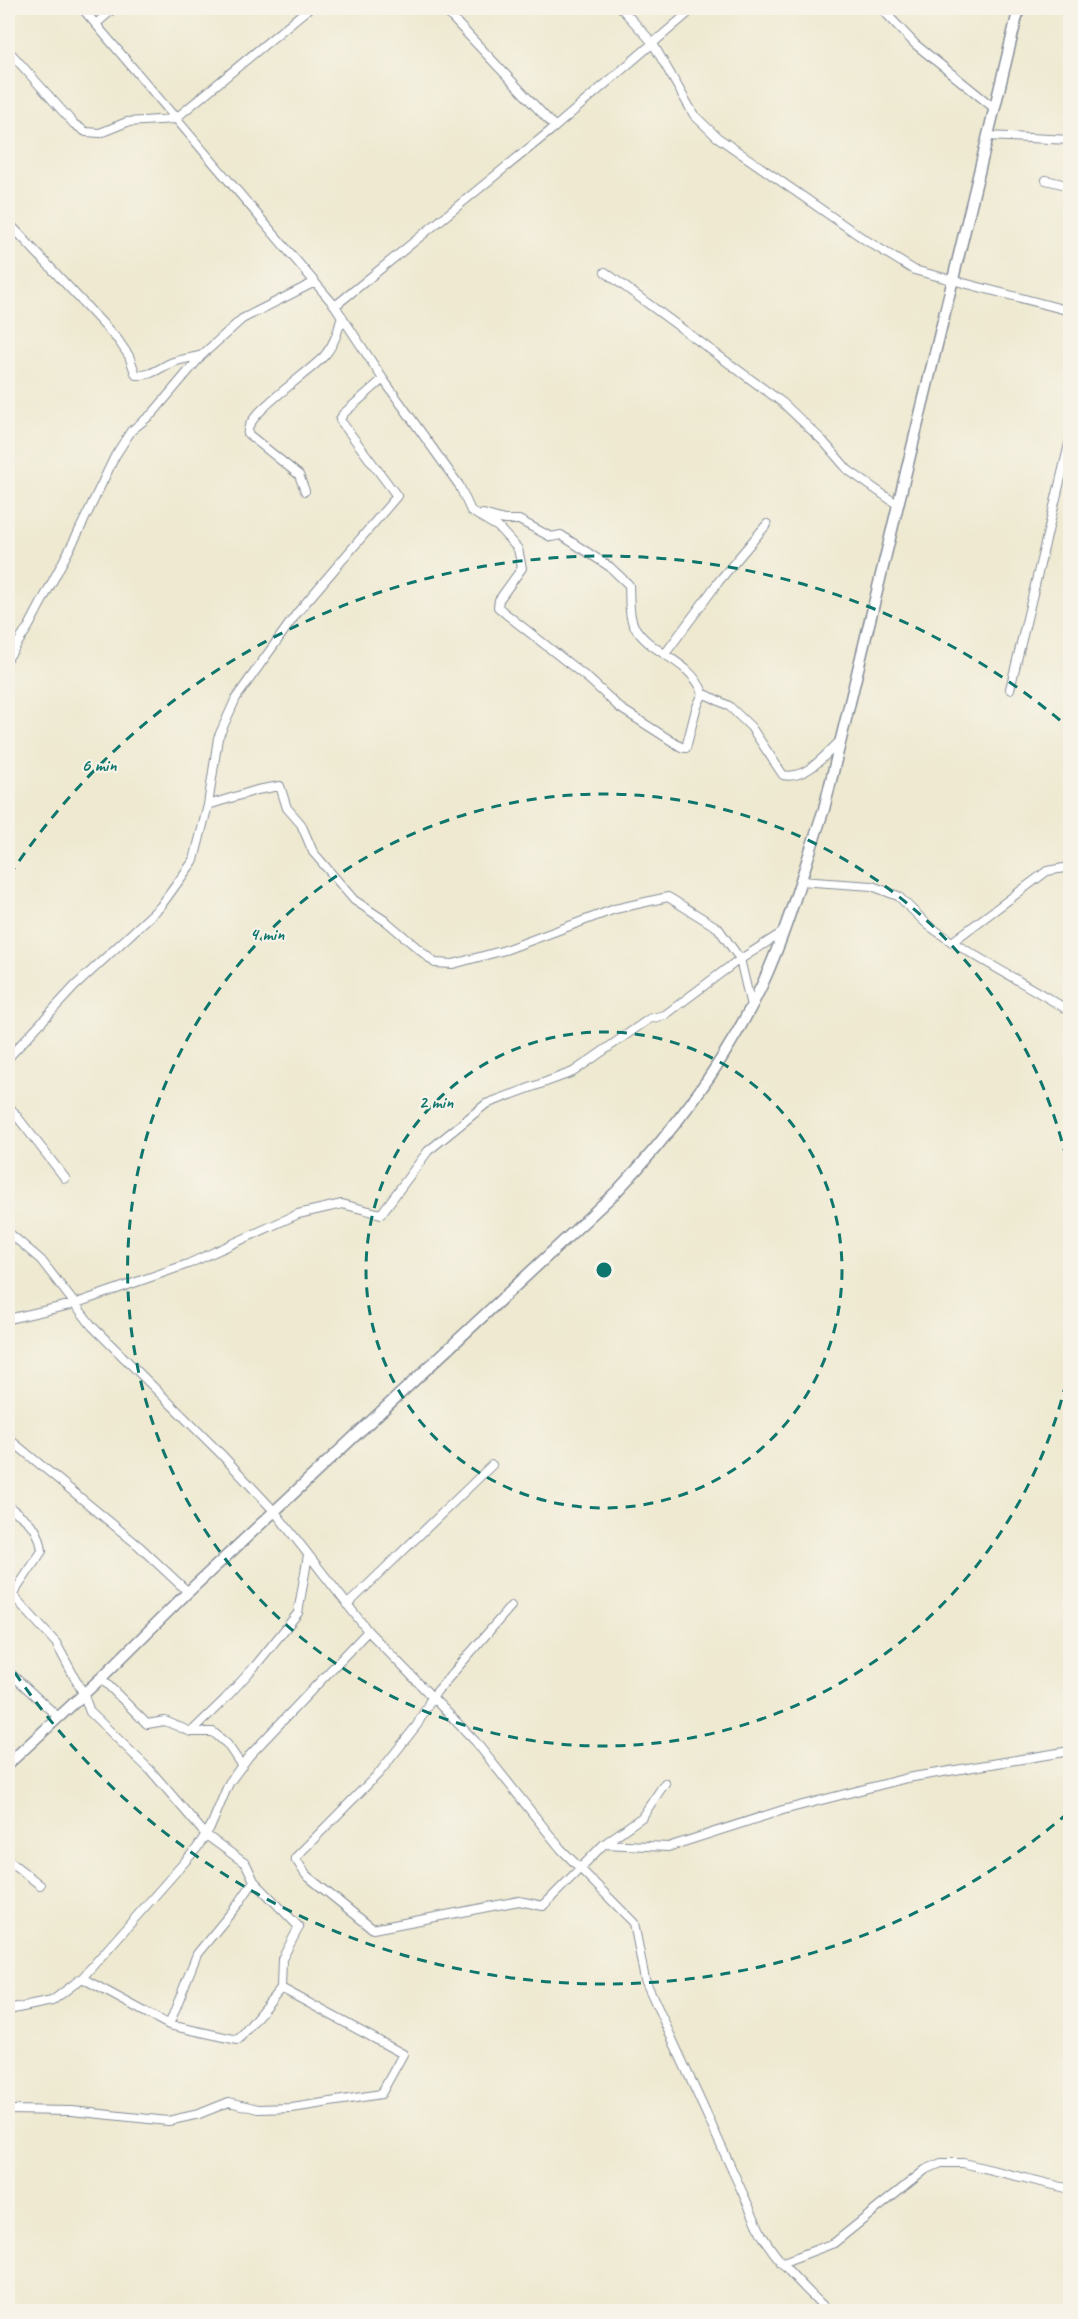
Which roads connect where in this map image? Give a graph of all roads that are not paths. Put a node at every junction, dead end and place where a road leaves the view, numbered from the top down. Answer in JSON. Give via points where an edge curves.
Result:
{"nodes":[{"id":1,"x":82,"y":8,"type":"edge"},
{"id":2,"x":114,"y":8,"type":"edge"},
{"id":3,"x":309,"y":8,"type":"edge"},
{"id":4,"x":443,"y":8,"type":"edge"},
{"id":5,"x":621,"y":8,"type":"edge"},
{"id":6,"x":694,"y":8,"type":"edge"},
{"id":7,"x":881,"y":8,"type":"edge"},
{"id":8,"x":1018,"y":8,"type":"edge"},
{"id":9,"x":96,"y":24,"type":"junction"},
{"id":10,"x":652,"y":42,"type":"junction"},
{"id":11,"x":8,"y":50,"type":"edge"},
{"id":12,"x":994,"y":108,"type":"junction"},
{"id":13,"x":174,"y":119,"type":"junction"},
{"id":14,"x":555,"y":127,"type":"junction"},
{"id":15,"x":987,"y":135,"type":"junction"},
{"id":16,"x":1071,"y":140,"type":"edge"},
{"id":17,"x":1046,"y":180,"type":"dead end"},
{"id":18,"x":1071,"y":186,"type":"edge"},
{"id":19,"x":8,"y":222,"type":"edge"},
{"id":20,"x":605,"y":272,"type":"dead end"},
{"id":21,"x":952,"y":281,"type":"junction"},
{"id":22,"x":315,"y":282,"type":"junction"},
{"id":23,"x":335,"y":306,"type":"junction"},
{"id":24,"x":1071,"y":311,"type":"edge"},
{"id":25,"x":342,"y":316,"type":"junction"},
{"id":26,"x":202,"y":355,"type":"junction"},
{"id":27,"x":383,"y":379,"type":"junction"},
{"id":28,"x":1071,"y":440,"type":"edge"},
{"id":29,"x":305,"y":491,"type":"dead end"},
{"id":30,"x":898,"y":505,"type":"junction"},
{"id":31,"x":471,"y":511,"type":"junction"},
{"id":32,"x":767,"y":524,"type":"dead end"},
{"id":33,"x":665,"y":654,"type":"junction"},
{"id":34,"x":8,"y":658,"type":"edge"},
{"id":35,"x":1010,"y":689,"type":"dead end"},
{"id":36,"x":703,"y":693,"type":"junction"},
{"id":37,"x":840,"y":741,"type":"junction"},
{"id":38,"x":208,"y":805,"type":"junction"},
{"id":39,"x":1071,"y":867,"type":"edge"},
{"id":40,"x":800,"y":881,"type":"junction"},
{"id":41,"x":783,"y":932,"type":"junction"},
{"id":42,"x":952,"y":942,"type":"junction"},
{"id":43,"x":740,"y":959,"type":"junction"},
{"id":44,"x":751,"y":1006,"type":"junction"},
{"id":45,"x":1071,"y":1011,"type":"edge"},
{"id":46,"x":8,"y":1058,"type":"edge"},
{"id":47,"x":8,"y":1105,"type":"edge"},
{"id":48,"x":65,"y":1178,"type":"dead end"},
{"id":49,"x":8,"y":1232,"type":"edge"},
{"id":50,"x":74,"y":1304,"type":"junction"},
{"id":51,"x":8,"y":1319,"type":"edge"},
{"id":52,"x":8,"y":1438,"type":"edge"},
{"id":53,"x":492,"y":1465,"type":"dead end"},
{"id":54,"x":8,"y":1506,"type":"edge"},
{"id":55,"x":275,"y":1512,"type":"junction"},
{"id":56,"x":308,"y":1555,"type":"junction"},
{"id":57,"x":10,"y":1592,"type":"edge"},
{"id":58,"x":188,"y":1592,"type":"junction"},
{"id":59,"x":347,"y":1605,"type":"junction"},
{"id":60,"x":511,"y":1606,"type":"dead end"},
{"id":61,"x":368,"y":1631,"type":"junction"},
{"id":62,"x":8,"y":1671,"type":"edge"},
{"id":63,"x":101,"y":1678,"type":"junction"},
{"id":64,"x":83,"y":1693,"type":"junction"},
{"id":65,"x":432,"y":1696,"type":"junction"},
{"id":66,"x":58,"y":1717,"type":"junction"},
{"id":67,"x":190,"y":1732,"type":"junction"},
{"id":68,"x":1071,"y":1751,"type":"edge"},
{"id":69,"x":8,"y":1764,"type":"edge"},
{"id":70,"x":242,"y":1766,"type":"junction"},
{"id":71,"x":665,"y":1783,"type":"dead end"},
{"id":72,"x":206,"y":1835,"type":"junction"},
{"id":73,"x":604,"y":1844,"type":"junction"},
{"id":74,"x":8,"y":1860,"type":"edge"},
{"id":75,"x":580,"y":1868,"type":"junction"},
{"id":76,"x":254,"y":1881,"type":"junction"},
{"id":77,"x":40,"y":1885,"type":"dead end"},
{"id":78,"x":82,"y":1978,"type":"junction"},
{"id":79,"x":281,"y":1988,"type":"junction"},
{"id":80,"x":8,"y":2010,"type":"edge"},
{"id":81,"x":169,"y":2025,"type":"junction"},
{"id":82,"x":8,"y":2110,"type":"edge"},
{"id":83,"x":1071,"y":2189,"type":"edge"},
{"id":84,"x":781,"y":2263,"type":"junction"},
{"id":85,"x":829,"y":2312,"type":"edge"}],
"edges":[{"from":1,"to":9,"type":"street"},
{"from":2,"to":9,"type":"street"},
{"from":3,"to":13,"type":"street"},
{"from":4,"to":14,"type":"street"},
{"from":5,"to":10,"type":"street"},
{"from":6,"to":10,"type":"street"},
{"from":7,"to":12,"type":"street","via":[[915,44]]},
{"from":8,"to":12,"type":"street"},
{"from":9,"to":13,"type":"street"},
{"from":10,"to":14,"type":"street"},
{"from":10,"to":21,"type":"street","via":[[694,115],[717,137],[914,270]]},
{"from":11,"to":13,"type":"street","via":[[74,124],[86,132],[100,133],[127,122]]},
{"from":12,"to":15,"type":"street"},
{"from":13,"to":22,"type":"street"},
{"from":14,"to":23,"type":"street"},
{"from":15,"to":16,"type":"street"},
{"from":15,"to":21,"type":"street"},
{"from":17,"to":18,"type":"street"},
{"from":19,"to":26,"type":"street","via":[[118,340],[136,375]]},
{"from":20,"to":30,"type":"street","via":[[783,404],[848,470]]},
{"from":21,"to":24,"type":"street"},
{"from":21,"to":30,"type":"street"},
{"from":22,"to":23,"type":"street"},
{"from":22,"to":26,"type":"street","via":[[242,319]]},
{"from":23,"to":25,"type":"street"},
{"from":25,"to":27,"type":"street"},
{"from":25,"to":29,"type":"street","via":[[338,336],[322,358],[261,409],[247,430],[299,475]]},
{"from":26,"to":34,"type":"street","via":[[153,413],[131,431]]},
{"from":27,"to":31,"type":"street","via":[[459,484]]},
{"from":27,"to":38,"type":"street","via":[[340,420],[397,496],[297,613],[236,698],[218,738]]},
{"from":28,"to":35,"type":"street"},
{"from":30,"to":37,"type":"street"},
{"from":31,"to":33,"type":"street","via":[[519,520],[551,537],[561,536],[610,567],[629,585],[633,625]]},
{"from":31,"to":36,"type":"street","via":[[498,527],[518,549],[522,568],[498,607],[620,708],[686,748]]},
{"from":32,"to":33,"type":"street"},
{"from":33,"to":36,"type":"street","via":[[698,681]]},
{"from":36,"to":37,"type":"street","via":[[729,706],[751,727],[783,775],[791,776],[812,767]]},
{"from":37,"to":40,"type":"street","via":[[824,809]]},
{"from":38,"to":43,"type":"street","via":[[280,786],[287,808],[302,824],[313,852],[354,900],[435,963],[453,964],[505,950],[615,909],[668,897],[718,928]]},
{"from":38,"to":46,"type":"street","via":[[194,860],[160,907],[75,986]]},
{"from":39,"to":42,"type":"street","via":[[1047,871]]},
{"from":40,"to":41,"type":"street"},
{"from":40,"to":42,"type":"street","via":[[872,886],[898,896]]},
{"from":41,"to":43,"type":"street"},
{"from":41,"to":44,"type":"street"},
{"from":42,"to":45,"type":"street"},
{"from":43,"to":44,"type":"street"},
{"from":43,"to":50,"type":"street","via":[[665,1015],[649,1019],[573,1072],[486,1104],[429,1151],[381,1214],[342,1204],[298,1214],[188,1264]]},
{"from":44,"to":55,"type":"street","via":[[714,1071],[652,1154]]},
{"from":47,"to":48,"type":"street"},
{"from":49,"to":50,"type":"street","via":[[41,1260]]},
{"from":50,"to":51,"type":"street"},
{"from":50,"to":55,"type":"street"},
{"from":52,"to":58,"type":"street","via":[[139,1546]]},
{"from":53,"to":59,"type":"street"},
{"from":54,"to":57,"type":"street","via":[[36,1530],[42,1551]]},
{"from":55,"to":56,"type":"street"},
{"from":55,"to":58,"type":"street"},
{"from":56,"to":59,"type":"street"},
{"from":56,"to":67,"type":"street","via":[[298,1613],[256,1665]]},
{"from":57,"to":64,"type":"street","via":[[56,1643]]},
{"from":58,"to":63,"type":"street"},
{"from":59,"to":61,"type":"street"},
{"from":60,"to":65,"type":"street"},
{"from":61,"to":65,"type":"street"},
{"from":61,"to":70,"type":"street"},
{"from":62,"to":66,"type":"street"},
{"from":63,"to":64,"type":"street"},
{"from":63,"to":67,"type":"street","via":[[147,1724],[165,1721]]},
{"from":64,"to":66,"type":"street"},
{"from":64,"to":72,"type":"street","via":[[90,1712],[151,1771]]},
{"from":65,"to":75,"type":"street","via":[[475,1741]]},
{"from":65,"to":75,"type":"street","via":[[417,1725],[379,1773],[295,1858],[306,1875],[373,1929],[519,1901],[543,1906]]},
{"from":66,"to":69,"type":"street"},
{"from":67,"to":70,"type":"street","via":[[213,1732]]},
{"from":68,"to":73,"type":"street","via":[[907,1778],[783,1810],[669,1847]]},
{"from":70,"to":72,"type":"street","via":[[229,1783]]},
{"from":71,"to":73,"type":"street","via":[[642,1817]]},
{"from":72,"to":76,"type":"street","via":[[246,1864]]},
{"from":72,"to":78,"type":"street"},
{"from":73,"to":75,"type":"street"},
{"from":74,"to":77,"type":"street"},
{"from":75,"to":84,"type":"street","via":[[634,1923],[645,1980],[762,2235]]},
{"from":76,"to":79,"type":"street","via":[[299,1927],[282,1959]]},
{"from":76,"to":81,"type":"street","via":[[197,1954]]},
{"from":78,"to":80,"type":"street","via":[[51,2001]]},
{"from":78,"to":81,"type":"street"},
{"from":79,"to":81,"type":"street","via":[[238,2040]]},
{"from":79,"to":82,"type":"street","via":[[403,2055],[381,2094],[292,2108],[258,2109],[229,2102],[168,2121],[72,2111]]},
{"from":83,"to":84,"type":"street","via":[[963,2163],[941,2163],[925,2170],[834,2242]]},
{"from":84,"to":85,"type":"street"}]}
